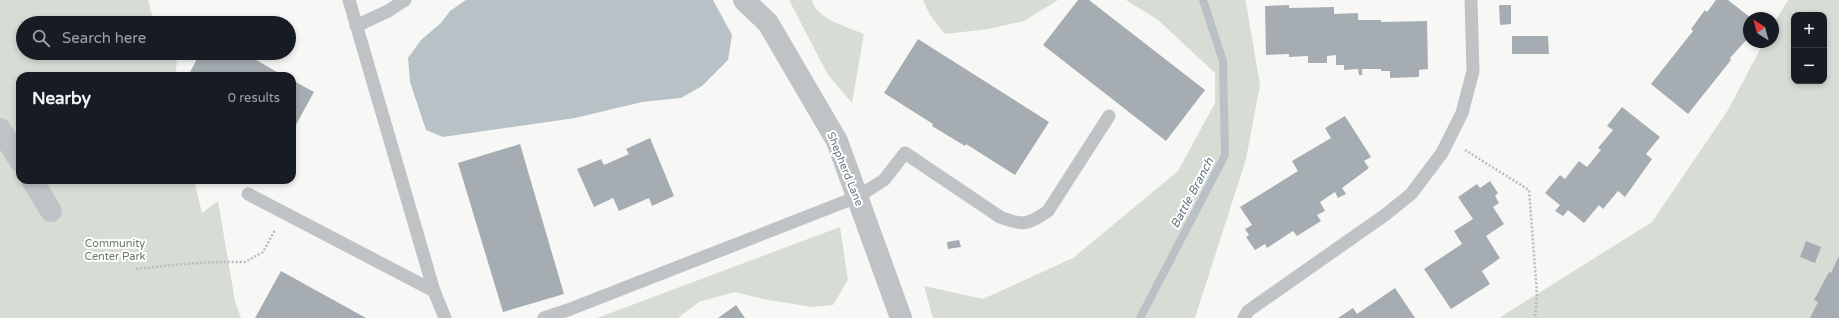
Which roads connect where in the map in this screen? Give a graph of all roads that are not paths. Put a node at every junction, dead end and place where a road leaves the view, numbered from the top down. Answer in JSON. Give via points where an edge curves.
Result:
{"nodes":[{"id":1,"x":349,"y":0,"type":"edge"},
{"id":2,"x":405,"y":0,"type":"edge"},
{"id":3,"x":744,"y":0,"type":"edge"},
{"id":4,"x":1471,"y":0,"type":"edge"},
{"id":5,"x":356,"y":26,"type":"junction"},
{"id":6,"x":1109,"y":116,"type":"dead end"},
{"id":7,"x":0,"y":129,"type":"edge"},
{"id":8,"x":16,"y":155,"type":"edge"},
{"id":9,"x":34,"y":184,"type":"edge"},
{"id":10,"x":248,"y":194,"type":"dead end"},
{"id":11,"x":857,"y":197,"type":"junction"},
{"id":12,"x":51,"y":211,"type":"dead end"},
{"id":13,"x":434,"y":291,"type":"junction"},
{"id":14,"x":896,"y":315,"type":"edge"},
{"id":15,"x":445,"y":318,"type":"edge"},
{"id":16,"x":544,"y":318,"type":"edge"},
{"id":17,"x":1244,"y":318,"type":"edge"}],
"edges":[{"from":1,"to":5,"type":"lane"},
{"from":2,"to":5,"type":"lane"},
{"from":3,"to":11,"type":"street","name":"Shepherd Lane","via":[[768,23],[837,141]]},
{"from":4,"to":17,"type":"lane","via":[[1473,71],[1462,113],[1442,153],[1411,194],[1248,312]]},
{"from":5,"to":13,"type":"lane"},
{"from":6,"to":11,"type":"lane","via":[[1048,211],[1035,220],[1018,224],[1000,217],[905,154],[884,180]]},
{"from":7,"to":8,"type":"street"},
{"from":9,"to":12,"type":"street"},
{"from":10,"to":13,"type":"lane"},
{"from":11,"to":14,"type":"street","name":"Shepherd Lane"},
{"from":11,"to":16,"type":"lane"},
{"from":13,"to":15,"type":"lane"}]}
